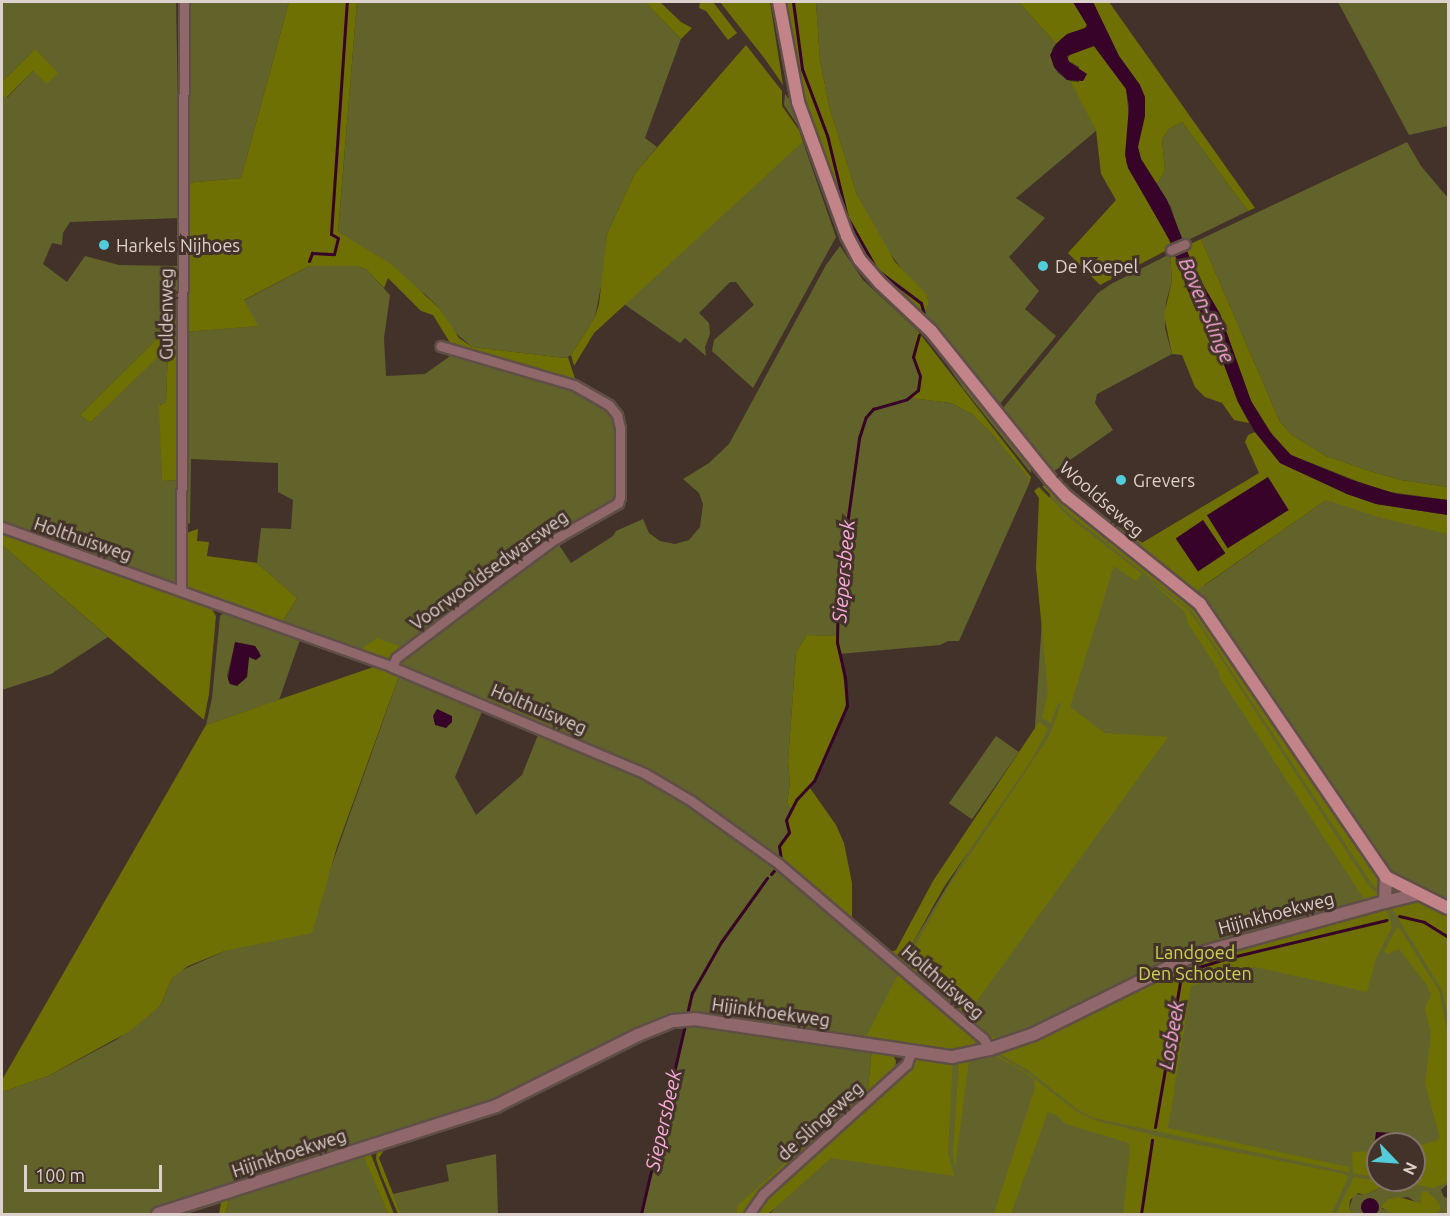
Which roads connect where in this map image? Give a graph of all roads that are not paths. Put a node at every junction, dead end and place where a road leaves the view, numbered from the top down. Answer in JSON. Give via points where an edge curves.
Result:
{"nodes":[{"id":1,"x":184,"y":2,"type":"edge"},
{"id":2,"x":779,"y":2,"type":"edge"},
{"id":3,"x":1185,"y":244,"type":"dead end"},
{"id":4,"x":1171,"y":250,"type":"dead end"},
{"id":5,"x":441,"y":346,"type":"dead end"},
{"id":6,"x":2,"y":527,"type":"edge"},
{"id":7,"x":181,"y":591,"type":"junction"},
{"id":8,"x":392,"y":667,"type":"junction"},
{"id":9,"x":1386,"y":877,"type":"junction"},
{"id":10,"x":1417,"y":894,"type":"junction"},
{"id":11,"x":1385,"y":902,"type":"junction"},
{"id":12,"x":1449,"y":908,"type":"edge"},
{"id":13,"x":990,"y":1049,"type":"junction"},
{"id":14,"x":911,"y":1051,"type":"junction"},
{"id":15,"x":158,"y":1215,"type":"edge"},
{"id":16,"x":749,"y":1215,"type":"edge"}],
"edges":[{"from":1,"to":7,"type":"street","name":"Guldenweg"},
{"from":2,"to":9,"type":"main road","name":"Wooldseweg","via":[[798,102],[847,236],[861,260],[931,331],[1067,497],[1200,604]]},
{"from":3,"to":4,"type":"street"},
{"from":5,"to":8,"type":"street","name":"Voorwooldsedwarsweg","via":[[574,385],[609,405],[620,428],[620,497],[618,503],[555,539],[495,583],[396,658]]},
{"from":6,"to":7,"type":"street","name":"Holthuisweg"},
{"from":7,"to":8,"type":"street","name":"Holthuisweg"},
{"from":8,"to":13,"type":"street","name":"Holthuisweg","via":[[616,760],[690,800],[779,864]]},
{"from":9,"to":10,"type":"main road","name":"Wooldseweg"},
{"from":9,"to":11,"type":"street"},
{"from":10,"to":11,"type":"street","name":"Hijinkhoekweg"},
{"from":10,"to":12,"type":"main road","name":"Wooldseweg"},
{"from":11,"to":13,"type":"street","name":"Hijinkhoekweg","via":[[1194,955],[1034,1034]]},
{"from":13,"to":14,"type":"street","name":"Hijinkhoekweg","via":[[956,1057]]},
{"from":14,"to":15,"type":"street","name":"Hijinkhoekweg","via":[[694,1019],[673,1021],[496,1106]]},
{"from":14,"to":16,"type":"street","name":"de Slingeweg","via":[[907,1064],[763,1194]]}]}
